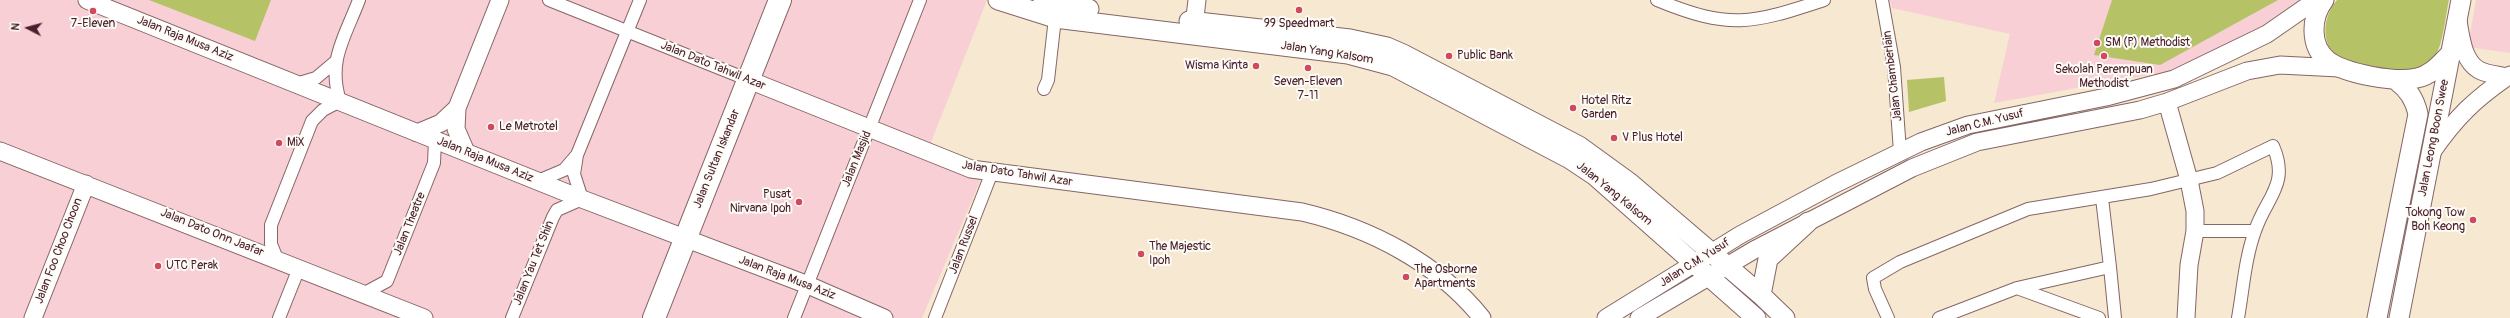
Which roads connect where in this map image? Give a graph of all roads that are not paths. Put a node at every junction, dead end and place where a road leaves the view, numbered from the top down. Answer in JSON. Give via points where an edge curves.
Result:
{"nodes":[{"id":1,"x":87,"y":0,"type":"edge"},
{"id":2,"x":360,"y":0,"type":"edge"},
{"id":3,"x":500,"y":0,"type":"edge"},
{"id":4,"x":549,"y":0,"type":"edge"},
{"id":5,"x":640,"y":0,"type":"edge"},
{"id":6,"x":780,"y":0,"type":"edge"},
{"id":7,"x":920,"y":0,"type":"edge"},
{"id":8,"x":998,"y":0,"type":"edge"},
{"id":9,"x":1196,"y":0,"type":"edge"},
{"id":10,"x":1657,"y":0,"type":"edge"},
{"id":11,"x":1824,"y":0,"type":"edge"},
{"id":12,"x":1882,"y":0,"type":"edge"},
{"id":13,"x":2316,"y":0,"type":"edge"},
{"id":14,"x":2324,"y":0,"type":"edge"},
{"id":15,"x":1043,"y":8,"type":"edge"},
{"id":16,"x":2459,"y":9,"type":"edge"},
{"id":17,"x":1193,"y":28,"type":"junction"},
{"id":18,"x":627,"y":31,"type":"junction"},
{"id":19,"x":2451,"y":53,"type":"junction"},
{"id":20,"x":335,"y":62,"type":"junction"},
{"id":21,"x":2339,"y":68,"type":"junction"},
{"id":22,"x":2508,"y":76,"type":"edge"},
{"id":23,"x":749,"y":80,"type":"junction"},
{"id":24,"x":2397,"y":81,"type":"junction"},
{"id":25,"x":296,"y":84,"type":"junction"},
{"id":26,"x":1449,"y":86,"type":"junction"},
{"id":27,"x":1044,"y":89,"type":"dead end"},
{"id":28,"x":340,"y":101,"type":"junction"},
{"id":29,"x":2167,"y":102,"type":"junction"},
{"id":30,"x":457,"y":108,"type":"junction"},
{"id":31,"x":869,"y":129,"type":"junction"},
{"id":32,"x":418,"y":133,"type":"junction"},
{"id":33,"x":435,"y":140,"type":"junction"},
{"id":34,"x":0,"y":151,"type":"edge"},
{"id":35,"x":466,"y":152,"type":"junction"},
{"id":36,"x":1900,"y":152,"type":"junction"},
{"id":37,"x":2432,"y":152,"type":"junction"},
{"id":38,"x":577,"y":155,"type":"junction"},
{"id":39,"x":992,"y":172,"type":"junction"},
{"id":40,"x":2189,"y":180,"type":"junction"},
{"id":41,"x":538,"y":181,"type":"junction"},
{"id":42,"x":86,"y":184,"type":"junction"},
{"id":43,"x":582,"y":198,"type":"junction"},
{"id":44,"x":2102,"y":198,"type":"junction"},
{"id":45,"x":1808,"y":222,"type":"junction"},
{"id":46,"x":2195,"y":231,"type":"junction"},
{"id":47,"x":2255,"y":231,"type":"junction"},
{"id":48,"x":685,"y":239,"type":"junction"},
{"id":49,"x":1712,"y":252,"type":"junction"},
{"id":50,"x":277,"y":260,"type":"junction"},
{"id":51,"x":1694,"y":264,"type":"junction"},
{"id":52,"x":1727,"y":266,"type":"junction"},
{"id":53,"x":2110,"y":267,"type":"junction"},
{"id":54,"x":298,"y":268,"type":"junction"},
{"id":55,"x":1709,"y":278,"type":"junction"},
{"id":56,"x":808,"y":285,"type":"junction"},
{"id":57,"x":2017,"y":288,"type":"junction"},
{"id":58,"x":363,"y":294,"type":"junction"},
{"id":59,"x":1761,"y":295,"type":"junction"},
{"id":60,"x":33,"y":318,"type":"edge"},
{"id":61,"x":280,"y":318,"type":"edge"},
{"id":62,"x":424,"y":318,"type":"edge"},
{"id":63,"x":512,"y":318,"type":"edge"},
{"id":64,"x":654,"y":318,"type":"edge"},
{"id":65,"x":794,"y":318,"type":"edge"},
{"id":66,"x":884,"y":318,"type":"edge"},
{"id":67,"x":935,"y":318,"type":"edge"},
{"id":68,"x":1482,"y":318,"type":"edge"},
{"id":69,"x":1606,"y":318,"type":"edge"},
{"id":70,"x":1639,"y":318,"type":"edge"},
{"id":71,"x":1756,"y":318,"type":"edge"},
{"id":72,"x":1785,"y":318,"type":"edge"},
{"id":73,"x":1888,"y":318,"type":"edge"},
{"id":74,"x":1939,"y":318,"type":"edge"},
{"id":75,"x":2099,"y":318,"type":"edge"},
{"id":76,"x":2115,"y":318,"type":"edge"},
{"id":77,"x":2186,"y":318,"type":"edge"},
{"id":78,"x":2238,"y":318,"type":"edge"},
{"id":79,"x":2377,"y":318,"type":"edge"},
{"id":80,"x":2399,"y":318,"type":"edge"}],
"edges":[{"from":1,"to":25,"type":"main road","name":"Jalan Raja Musa Aziz"},
{"from":2,"to":20,"type":"street"},
{"from":3,"to":30,"type":"main road"},
{"from":4,"to":18,"type":"street","name":"Jalan Dato Tahwil Azar"},
{"from":5,"to":18,"type":"street"},
{"from":6,"to":23,"type":"highway","name":"Jalan Sultan Iskandar"},
{"from":7,"to":31,"type":"street","name":"Jalan Masjid"},
{"from":8,"to":15,"type":"main road","name":"Jalan Yang Kalsom"},
{"from":9,"to":17,"type":"main road"},
{"from":10,"to":11,"type":"street","via":[[1709,19],[1743,21],[1777,15]]},
{"from":12,"to":36,"type":"street","name":"Jalan Chamberlain","via":[[1895,71]]},
{"from":13,"to":36,"type":"main road","name":"Jalan C.M. Yusuf","via":[[2267,34],[2174,79],[2114,95],[1968,125]]},
{"from":14,"to":21,"type":"main road","via":[[2317,10],[2314,37],[2327,60]]},
{"from":15,"to":17,"type":"main road","name":"Jalan Yang Kalsom","via":[[1070,7]]},
{"from":15,"to":27,"type":"street","via":[[1048,80]]},
{"from":16,"to":19,"type":"main road","name":"Jalan Leong Boon Swee"},
{"from":16,"to":22,"type":"main road","via":[[2466,54],[2470,62],[2479,70]]},
{"from":17,"to":26,"type":"main road","name":"Jalan Yang Kalsom","via":[[1369,43],[1403,54]]},
{"from":18,"to":23,"type":"street","name":"Jalan Dato Tahwil Azar"},
{"from":18,"to":38,"type":"street"},
{"from":19,"to":24,"type":"main road","via":[[2432,72],[2417,78]]},
{"from":19,"to":37,"type":"main road","name":"Jalan Leong Boon Swee"},
{"from":20,"to":25,"type":"street","via":[[316,78]]},
{"from":20,"to":28,"type":"street","via":[[335,86]]},
{"from":21,"to":24,"type":"main road"},
{"from":21,"to":29,"type":"main road","name":"Jalan C.M. Yusuf","via":[[2288,65],[2247,71]]},
{"from":22,"to":37,"type":"main road","via":[[2462,113],[2451,124]]},
{"from":23,"to":31,"type":"main road","name":"Jalan Dato Tahwil Azar"},
{"from":23,"to":48,"type":"highway","name":"Jalan Sultan Iskandar"},
{"from":24,"to":79,"type":"main road","name":"Jalan Leong Boon Swee","via":[[2406,88],[2418,114]]},
{"from":25,"to":28,"type":"main road","name":"Jalan Raja Musa Aziz"},
{"from":26,"to":49,"type":"main road","name":"Jalan Yang Kalsom","via":[[1586,151],[1630,183]]},
{"from":26,"to":51,"type":"main road","name":"Jalan Yang Kalsom","via":[[1594,175]]},
{"from":28,"to":32,"type":"main road","name":"Jalan Raja Musa Aziz"},
{"from":28,"to":50,"type":"street","via":[[316,114],[309,128],[271,225],[271,244]]},
{"from":29,"to":40,"type":"main road"},
{"from":29,"to":45,"type":"main road","name":"Jalan C.M. Yusuf","via":[[2140,110],[1977,142],[1912,168]]},
{"from":30,"to":32,"type":"main road","via":[[441,123]]},
{"from":30,"to":35,"type":"main road","via":[[456,129]]},
{"from":31,"to":39,"type":"main road","name":"Jalan Dato Tahwil Azar","via":[[952,163]]},
{"from":31,"to":56,"type":"street","name":"Jalan Masjid"},
{"from":32,"to":33,"type":"main road","name":"Jalan Raja Musa Aziz"},
{"from":33,"to":35,"type":"main road","name":"Jalan Raja Musa Aziz"},
{"from":33,"to":58,"type":"street","name":"Jalan Theatre","via":[[434,163],[387,281]]},
{"from":34,"to":42,"type":"main road","name":"Jalan Dato Onn Jaafar"},
{"from":35,"to":41,"type":"main road","name":"Jalan Raja Musa Aziz"},
{"from":36,"to":49,"type":"main road","name":"Jalan C.M. Yusuf","via":[[1816,194]]},
{"from":37,"to":80,"type":"main road","name":"Jalan Leong Boon Swee"},
{"from":38,"to":41,"type":"street","via":[[564,170]]},
{"from":38,"to":43,"type":"street","via":[[574,174]]},
{"from":39,"to":67,"type":"street","name":"Jalan Russel"},
{"from":39,"to":68,"type":"main road","name":"Jalan Dato Tahwil Azar","via":[[1302,212],[1327,218],[1374,236],[1424,265],[1456,290]]},
{"from":40,"to":44,"type":"street"},
{"from":40,"to":46,"type":"main road","via":[[2195,212]]},
{"from":40,"to":47,"type":"street","via":[[2217,173],[2273,146],[2279,160],[2280,177],[2274,196]]},
{"from":41,"to":43,"type":"main road","name":"Jalan Raja Musa Aziz"},
{"from":42,"to":50,"type":"main road","name":"Jalan Dato Onn Jaafar"},
{"from":42,"to":60,"type":"main road","name":"Jalan Foo Choo Choon"},
{"from":43,"to":48,"type":"main road","name":"Jalan Raja Musa Aziz"},
{"from":43,"to":63,"type":"street","name":"Jalan Yau Tet Shin","via":[[557,210]]},
{"from":44,"to":53,"type":"street"},
{"from":44,"to":73,"type":"street","via":[[2028,209],[1900,262],[1873,278]]},
{"from":45,"to":52,"type":"main road","name":"Jalan C.M. Yusuf"},
{"from":45,"to":59,"type":"main road","via":[[1768,259]]},
{"from":46,"to":47,"type":"street"},
{"from":46,"to":77,"type":"main road","via":[[2189,264]]},
{"from":47,"to":78,"type":"street"},
{"from":48,"to":56,"type":"main road","name":"Jalan Raja Musa Aziz"},
{"from":48,"to":64,"type":"highway","name":"Jalan Sultan Iskandar"},
{"from":49,"to":51,"type":"main road","name":"Jalan C.M. Yusuf"},
{"from":49,"to":52,"type":"main road","name":"Jalan Yang Kalsom"},
{"from":50,"to":54,"type":"main road","name":"Jalan Dato Onn Jaafar"},
{"from":51,"to":52,"type":"main road"},
{"from":51,"to":55,"type":"main road","name":"Jalan Yang Kalsom"},
{"from":51,"to":69,"type":"main road","name":"Jalan C.M. Yusuf"},
{"from":52,"to":55,"type":"main road","name":"Jalan C.M. Yusuf"},
{"from":52,"to":59,"type":"main road","name":"Jalan Yang Kalsom"},
{"from":53,"to":57,"type":"street"},
{"from":53,"to":76,"type":"street"},
{"from":54,"to":58,"type":"main road","name":"Jalan Dato Onn Jaafar"},
{"from":54,"to":61,"type":"street"},
{"from":55,"to":70,"type":"main road","name":"Jalan C.M. Yusuf"},
{"from":55,"to":71,"type":"main road","name":"Jalan Yang Kalsom"},
{"from":56,"to":65,"type":"street","name":"Jalan Masjid"},
{"from":56,"to":66,"type":"main road","name":"Jalan Raja Musa Aziz"},
{"from":57,"to":74,"type":"street"},
{"from":57,"to":75,"type":"street"},
{"from":58,"to":62,"type":"main road","name":"Jalan Dato Onn Jaafar"},
{"from":59,"to":72,"type":"main road","name":"Jalan Yang Kalsom"}]}
